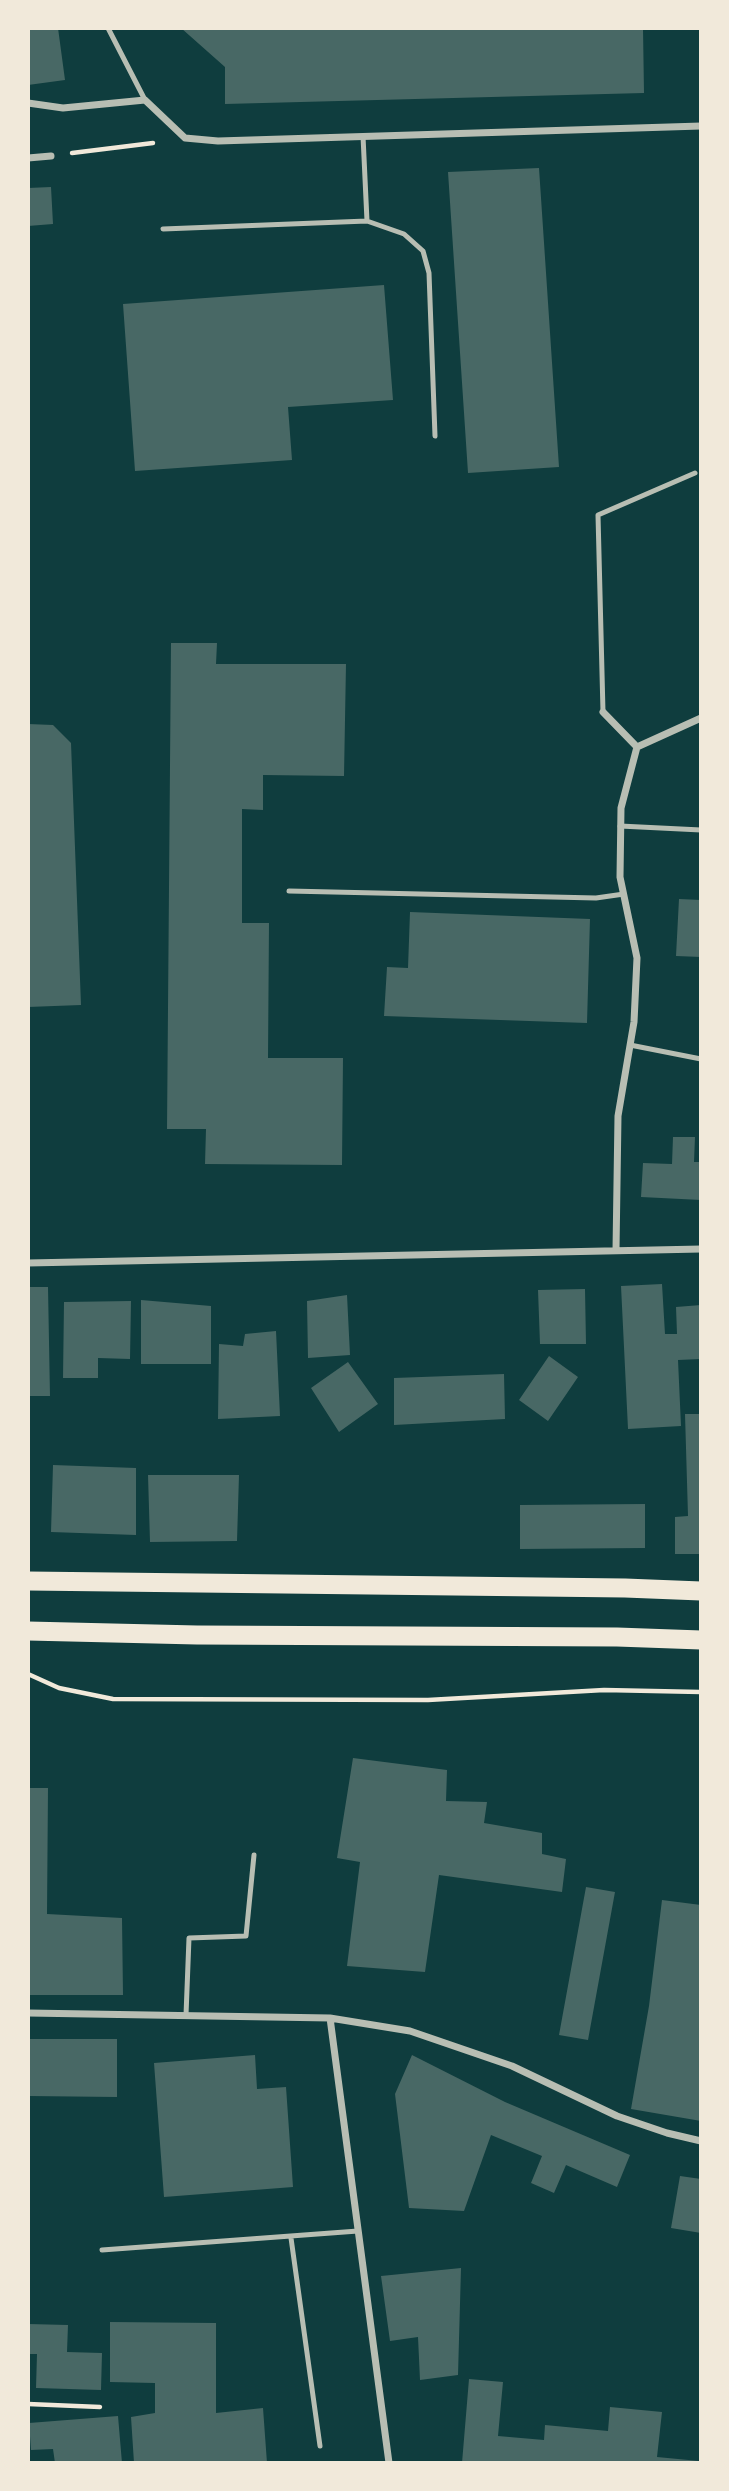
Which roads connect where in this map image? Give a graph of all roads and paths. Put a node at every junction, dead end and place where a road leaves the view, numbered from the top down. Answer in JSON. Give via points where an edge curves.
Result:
{"nodes":[{"id":1,"x":108,"y":28,"type":"edge"},
{"id":2,"x":145,"y":100,"type":"junction"},
{"id":3,"x":28,"y":103,"type":"edge"},
{"id":4,"x":701,"y":126,"type":"edge"},
{"id":5,"x":363,"y":136,"type":"junction"},
{"id":6,"x":186,"y":138,"type":"junction"},
{"id":7,"x":51,"y":156,"type":"joint"},
{"id":8,"x":28,"y":158,"type":"edge"},
{"id":9,"x":367,"y":221,"type":"junction"},
{"id":10,"x":163,"y":229,"type":"dead end"},
{"id":11,"x":435,"y":436,"type":"dead end"},
{"id":12,"x":695,"y":473,"type":"dead end"},
{"id":13,"x":603,"y":712,"type":"joint"},
{"id":14,"x":701,"y":718,"type":"edge"},
{"id":15,"x":637,"y":747,"type":"junction"},
{"id":16,"x":621,"y":826,"type":"junction"},
{"id":17,"x":701,"y":830,"type":"edge"},
{"id":18,"x":289,"y":891,"type":"dead end"},
{"id":19,"x":624,"y":894,"type":"junction"},
{"id":20,"x":630,"y":1045,"type":"junction"},
{"id":21,"x":701,"y":1059,"type":"edge"},
{"id":22,"x":701,"y":1249,"type":"edge"},
{"id":23,"x":616,"y":1250,"type":"junction"},
{"id":24,"x":28,"y":1263,"type":"edge"},
{"id":25,"x":28,"y":1581,"type":"edge"},
{"id":26,"x":701,"y":1591,"type":"edge"},
{"id":27,"x":28,"y":1631,"type":"edge"},
{"id":28,"x":701,"y":1640,"type":"edge"},
{"id":29,"x":28,"y":1674,"type":"edge"},
{"id":30,"x":701,"y":1692,"type":"edge"},
{"id":31,"x":254,"y":1856,"type":"dead end"},
{"id":32,"x":28,"y":2013,"type":"edge"},
{"id":33,"x":187,"y":2015,"type":"junction"},
{"id":34,"x":330,"y":2018,"type":"junction"},
{"id":35,"x":701,"y":2141,"type":"edge"},
{"id":36,"x":358,"y":2231,"type":"junction"},
{"id":37,"x":291,"y":2238,"type":"junction"},
{"id":38,"x":102,"y":2250,"type":"dead end"},
{"id":39,"x":28,"y":2404,"type":"edge"},
{"id":40,"x":100,"y":2407,"type":"dead end"},
{"id":41,"x":320,"y":2446,"type":"dead end"},
{"id":42,"x":389,"y":2463,"type":"edge"}],
"edges":[{"from":1,"to":2,"type":"lane"},
{"from":2,"to":3,"type":"street","via":[[64,108]]},
{"from":2,"to":6,"type":"street"},
{"from":4,"to":5,"type":"street"},
{"from":5,"to":6,"type":"street"},
{"from":5,"to":9,"type":"lane"},
{"from":6,"to":7,"type":"path"},
{"from":7,"to":8,"type":"street"},
{"from":9,"to":10,"type":"lane"},
{"from":9,"to":11,"type":"lane","via":[[404,234],[423,251],[429,273]]},
{"from":12,"to":13,"type":"lane","via":[[598,515]]},
{"from":13,"to":15,"type":"street"},
{"from":14,"to":15,"type":"street"},
{"from":15,"to":16,"type":"street","via":[[621,808]]},
{"from":16,"to":17,"type":"lane"},
{"from":16,"to":19,"type":"street"},
{"from":18,"to":19,"type":"lane","via":[[596,898]]},
{"from":19,"to":20,"type":"street","via":[[637,958]]},
{"from":20,"to":21,"type":"lane"},
{"from":20,"to":23,"type":"street","via":[[618,1116]]},
{"from":22,"to":23,"type":"street"},
{"from":23,"to":24,"type":"street"},
{"from":25,"to":26,"type":"highway"},
{"from":27,"to":28,"type":"highway"},
{"from":29,"to":30,"type":"path","via":[[59,1688],[113,1699],[428,1700],[604,1690]]},
{"from":31,"to":33,"type":"lane","via":[[246,1936],[189,1938]]},
{"from":32,"to":33,"type":"street"},
{"from":33,"to":34,"type":"street"},
{"from":34,"to":35,"type":"street","via":[[410,2031],[512,2066],[617,2116]]},
{"from":34,"to":36,"type":"street"},
{"from":36,"to":37,"type":"lane"},
{"from":36,"to":42,"type":"street"},
{"from":37,"to":38,"type":"lane"},
{"from":37,"to":41,"type":"lane"},
{"from":39,"to":40,"type":"path"}]}
